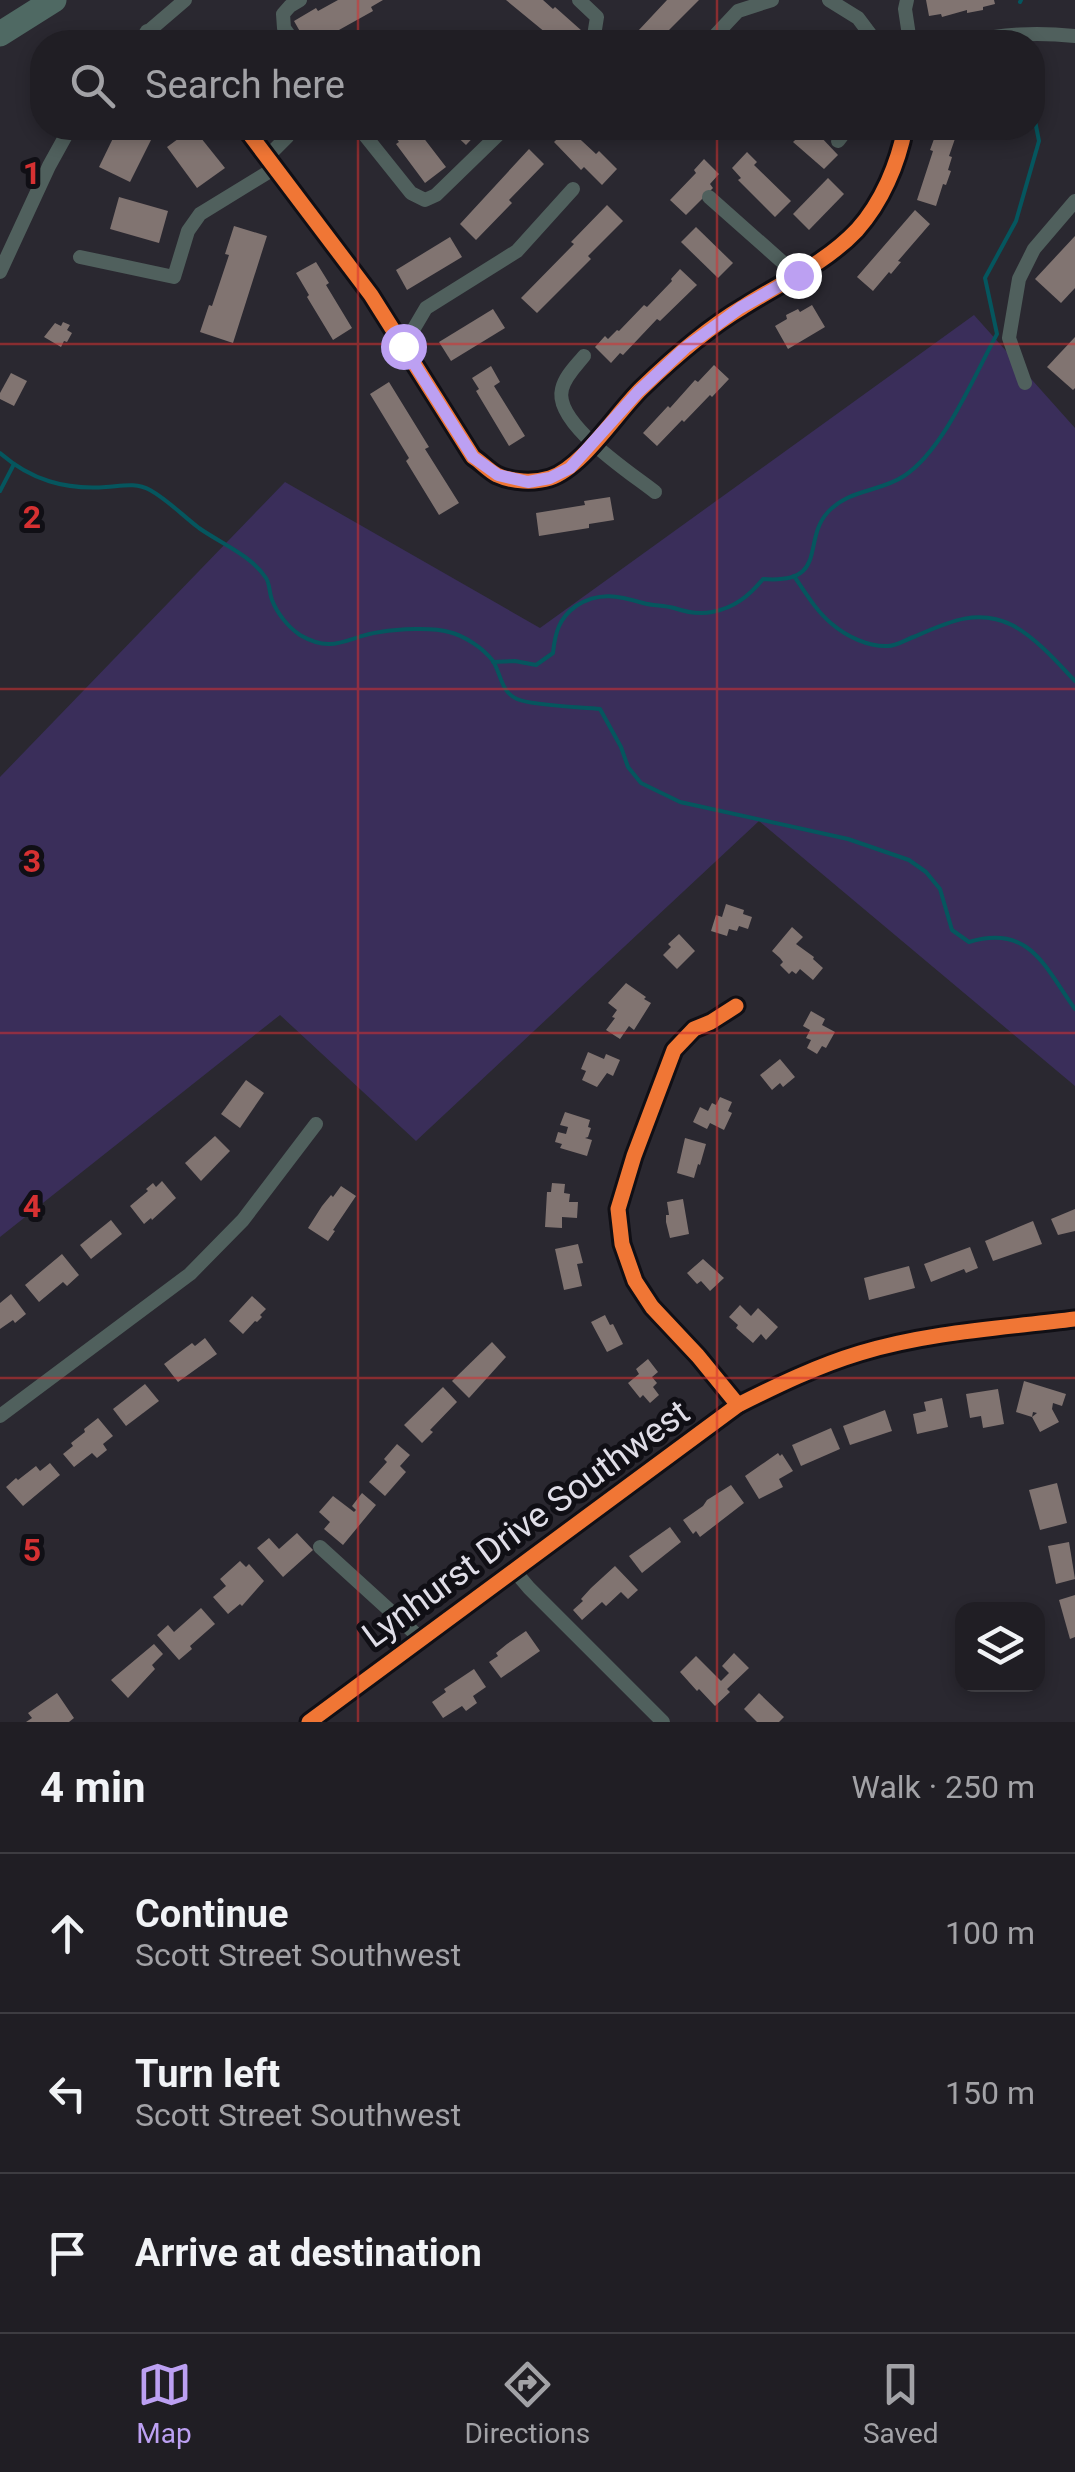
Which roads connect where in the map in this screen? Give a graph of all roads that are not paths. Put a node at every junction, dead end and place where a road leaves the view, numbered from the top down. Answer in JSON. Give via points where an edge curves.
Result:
{"nodes":[{"id":1,"x":54,"y":0,"type":"edge"},
{"id":2,"x":186,"y":0,"type":"edge"},
{"id":3,"x":300,"y":0,"type":"edge"},
{"id":4,"x":579,"y":0,"type":"edge"},
{"id":5,"x":772,"y":0,"type":"edge"},
{"id":6,"x":829,"y":0,"type":"edge"},
{"id":7,"x":907,"y":0,"type":"edge"},
{"id":8,"x":150,"y":30,"type":"edge"},
{"id":9,"x":285,"y":30,"type":"edge"},
{"id":10,"x":595,"y":30,"type":"edge"},
{"id":11,"x":720,"y":30,"type":"edge"},
{"id":12,"x":867,"y":30,"type":"edge"},
{"id":13,"x":907,"y":30,"type":"edge"},
{"id":14,"x":1045,"y":33,"type":"edge"},
{"id":15,"x":0,"y":34,"type":"edge"},
{"id":16,"x":1075,"y":36,"type":"edge"},
{"id":17,"x":63,"y":140,"type":"edge"},
{"id":18,"x":254,"y":140,"type":"edge"},
{"id":19,"x":286,"y":140,"type":"edge"},
{"id":20,"x":369,"y":140,"type":"edge"},
{"id":21,"x":493,"y":140,"type":"edge"},
{"id":22,"x":903,"y":140,"type":"edge"},
{"id":23,"x":271,"y":162,"type":"junction"},
{"id":24,"x":573,"y":189,"type":"dead end"},
{"id":25,"x":709,"y":197,"type":"dead end"},
{"id":26,"x":1075,"y":201,"type":"edge"},
{"id":27,"x":80,"y":256,"type":"dead end"},
{"id":28,"x":0,"y":272,"type":"edge"},
{"id":29,"x":798,"y":275,"type":"junction"},
{"id":30,"x":403,"y":346,"type":"junction"},
{"id":31,"x":584,"y":356,"type":"dead end"},
{"id":32,"x":1025,"y":383,"type":"dead end"},
{"id":33,"x":593,"y":442,"type":"junction"},
{"id":34,"x":655,"y":492,"type":"dead end"},
{"id":35,"x":736,"y":1006,"type":"dead end"},
{"id":36,"x":316,"y":1124,"type":"dead end"},
{"id":37,"x":1075,"y":1319,"type":"edge"},
{"id":38,"x":738,"y":1405,"type":"junction"},
{"id":39,"x":0,"y":1416,"type":"edge"},
{"id":40,"x":320,"y":1547,"type":"dead end"},
{"id":41,"x":513,"y":1569,"type":"junction"},
{"id":42,"x":420,"y":1638,"type":"junction"},
{"id":43,"x":308,"y":1722,"type":"edge"},
{"id":44,"x":663,"y":1722,"type":"edge"}],
"edges":[{"from":1,"to":15,"type":"highway"},
{"from":2,"to":8,"type":"street"},
{"from":3,"to":9,"type":"street","via":[[283,14]]},
{"from":4,"to":10,"type":"street","via":[[597,17]]},
{"from":5,"to":11,"type":"street","via":[[738,11]]},
{"from":6,"to":12,"type":"street"},
{"from":7,"to":13,"type":"street"},
{"from":14,"to":16,"type":"street"},
{"from":17,"to":28,"type":"street"},
{"from":18,"to":23,"type":"street"},
{"from":19,"to":23,"type":"street"},
{"from":20,"to":21,"type":"street","via":[[411,193],[425,200]]},
{"from":22,"to":29,"type":"street","via":[[882,194],[858,229]]},
{"from":23,"to":27,"type":"street","via":[[200,214],[174,276]]},
{"from":23,"to":30,"type":"street"},
{"from":24,"to":30,"type":"street","via":[[517,251],[426,308]]},
{"from":25,"to":29,"type":"street"},
{"from":26,"to":32,"type":"street","via":[[1034,249],[1019,279],[1009,338]]},
{"from":29,"to":33,"type":"street","via":[[685,348]]},
{"from":30,"to":33,"type":"street","via":[[473,457],[498,475],[528,482],[550,478],[570,468]]},
{"from":31,"to":33,"type":"street","via":[[561,396]]},
{"from":33,"to":34,"type":"street"},
{"from":35,"to":38,"type":"street","via":[[694,1029],[674,1050],[618,1209],[635,1281]]},
{"from":36,"to":39,"type":"street","via":[[243,1220],[190,1274]]},
{"from":37,"to":38,"type":"street","name":"Lynhurst Drive Southwest","via":[[863,1352]]},
{"from":38,"to":41,"type":"street","name":"Lynhurst Drive Southwest"},
{"from":40,"to":42,"type":"street"},
{"from":41,"to":42,"type":"street","name":"Lynhurst Drive Southwest"},
{"from":41,"to":44,"type":"street"},
{"from":42,"to":43,"type":"street","name":"Lynhurst Drive Southwest"}]}
